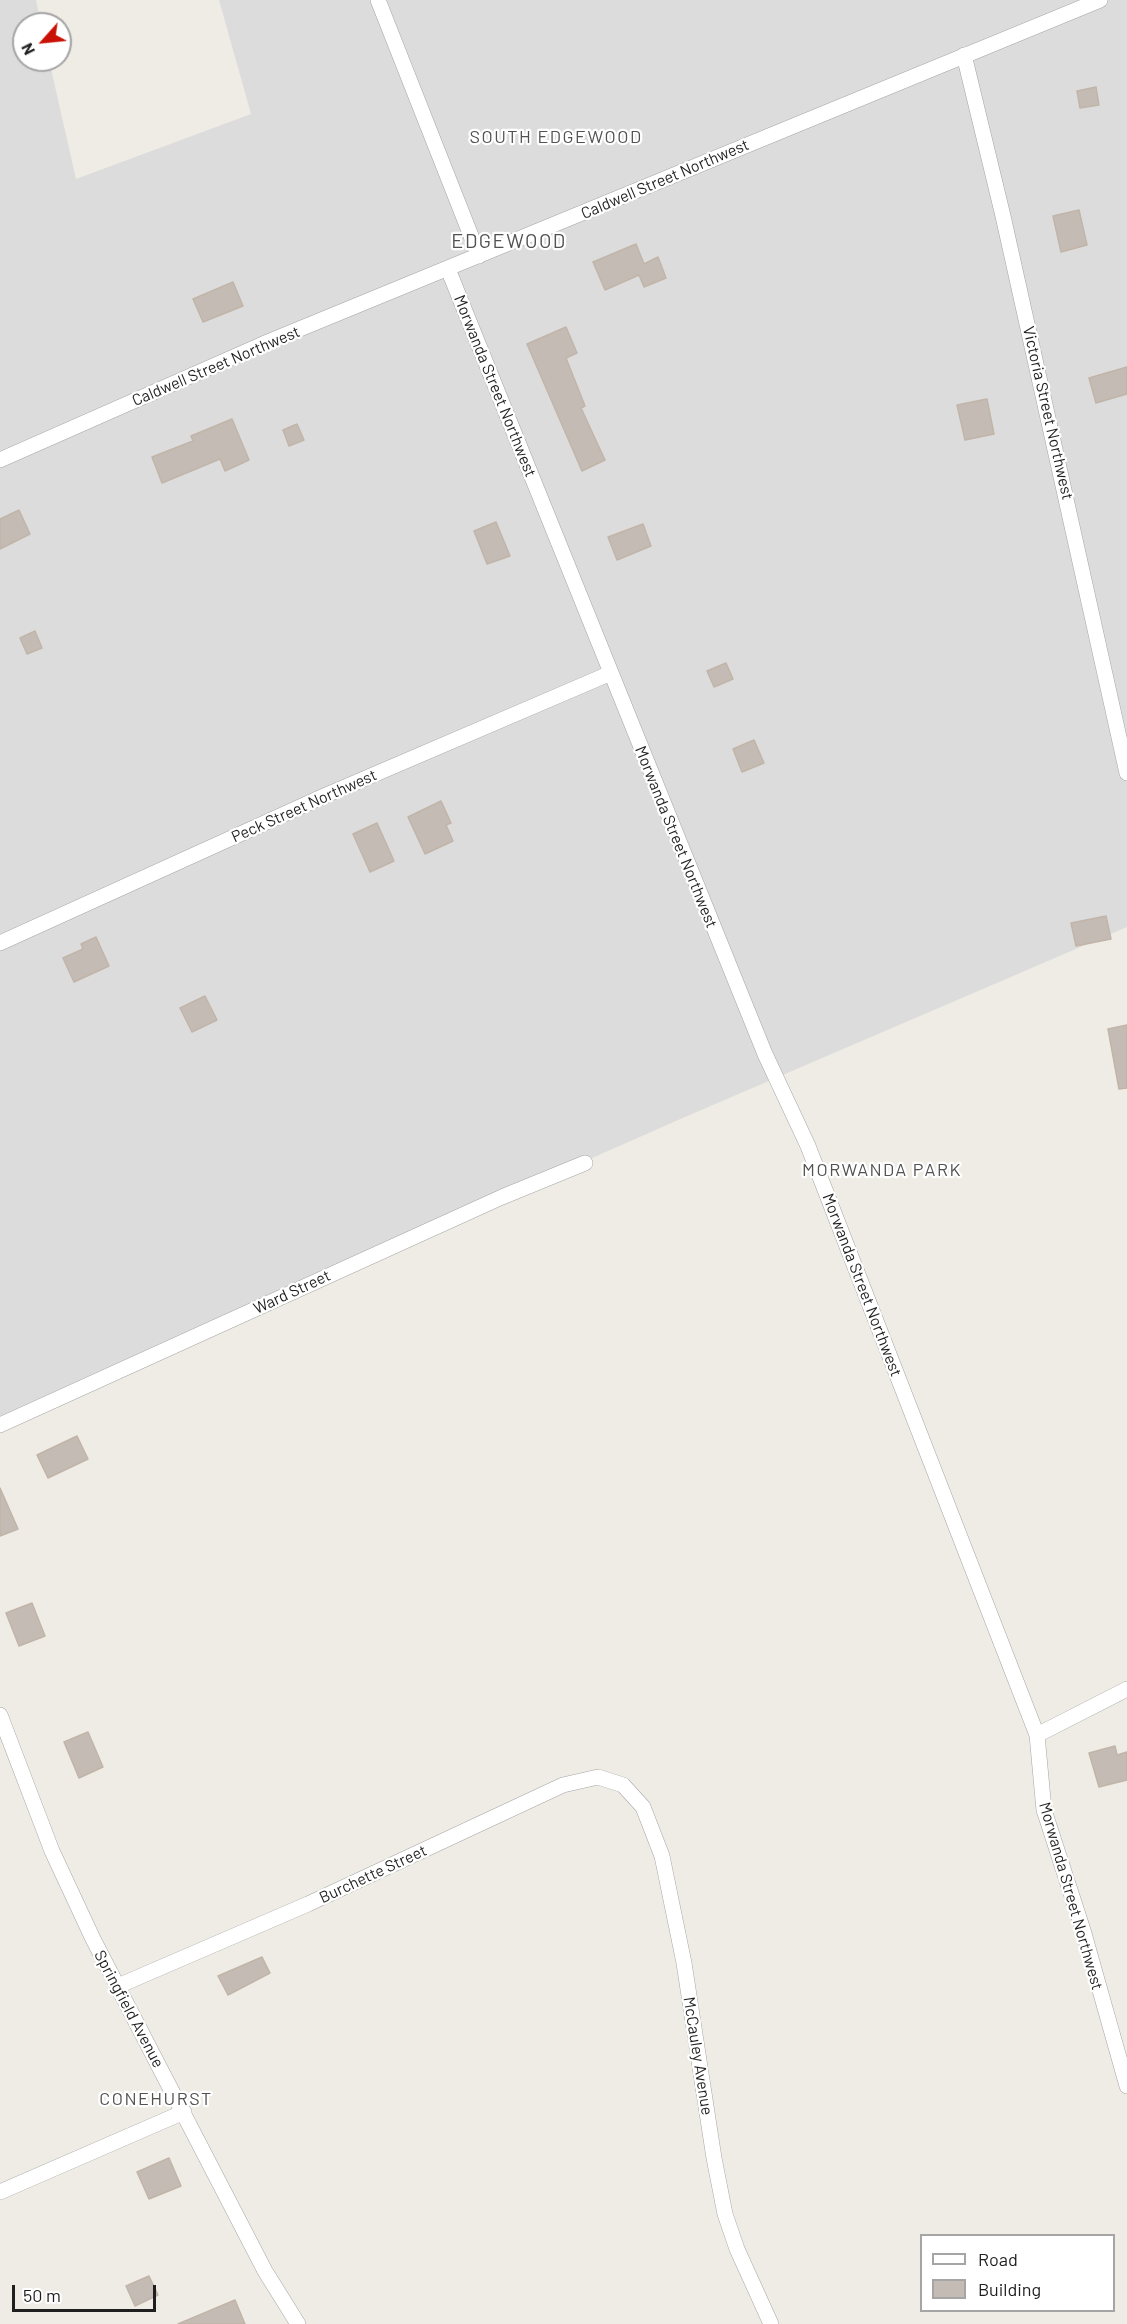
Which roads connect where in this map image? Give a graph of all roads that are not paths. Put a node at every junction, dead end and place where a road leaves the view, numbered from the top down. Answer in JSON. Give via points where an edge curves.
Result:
{"nodes":[{"id":1,"x":378,"y":0,"type":"edge"},
{"id":2,"x":1100,"y":0,"type":"edge"},
{"id":3,"x":964,"y":55,"type":"junction"},
{"id":4,"x":479,"y":256,"type":"junction"},
{"id":5,"x":448,"y":268,"type":"junction"},
{"id":6,"x":0,"y":460,"type":"edge"},
{"id":7,"x":611,"y":673,"type":"junction"},
{"id":8,"x":1127,"y":773,"type":"edge"},
{"id":9,"x":0,"y":943,"type":"edge"},
{"id":10,"x":585,"y":1163,"type":"dead end"},
{"id":11,"x":0,"y":1425,"type":"edge"},
{"id":12,"x":1127,"y":1689,"type":"edge"},
{"id":13,"x":0,"y":1715,"type":"edge"},
{"id":14,"x":1037,"y":1735,"type":"junction"},
{"id":15,"x":628,"y":1790,"type":"joint"},
{"id":16,"x":118,"y":1986,"type":"junction"},
{"id":17,"x":1127,"y":2086,"type":"edge"},
{"id":18,"x":184,"y":2112,"type":"junction"},
{"id":19,"x":0,"y":2192,"type":"edge"},
{"id":20,"x":298,"y":2324,"type":"edge"},
{"id":21,"x":771,"y":2324,"type":"edge"}],
"edges":[{"from":1,"to":4,"type":"street"},
{"from":2,"to":3,"type":"street","name":"Caldwell Street Northwest"},
{"from":3,"to":4,"type":"street","name":"Caldwell Street Northwest"},
{"from":3,"to":8,"type":"street","name":"Victoria Street Northwest"},
{"from":4,"to":5,"type":"street","name":"Caldwell Street Northwest"},
{"from":5,"to":6,"type":"street","name":"Caldwell Street Northwest"},
{"from":5,"to":7,"type":"street","name":"Morwanda Street Northwest"},
{"from":7,"to":9,"type":"street","name":"Peck Street Northwest","via":[[324,796]]},
{"from":7,"to":14,"type":"street","name":"Morwanda Street Northwest","via":[[765,1054],[808,1146]]},
{"from":10,"to":11,"type":"street","name":"Ward Street","via":[[428,1230]]},
{"from":12,"to":14,"type":"street"},
{"from":13,"to":16,"type":"street","name":"Springfield Avenue","via":[[52,1851]]},
{"from":14,"to":17,"type":"street","name":"Morwanda Street Northwest","via":[[1044,1810]]},
{"from":15,"to":16,"type":"street","name":"Burchette Street","via":[[598,1777],[563,1785],[308,1904]]},
{"from":15,"to":21,"type":"street","name":"McCauley Avenue","via":[[643,1808],[667,1874],[725,2214]]},
{"from":16,"to":18,"type":"street","name":"Springfield Avenue"},
{"from":18,"to":19,"type":"street"},
{"from":18,"to":20,"type":"street","name":"Springfield Avenue","via":[[265,2271]]}]}
